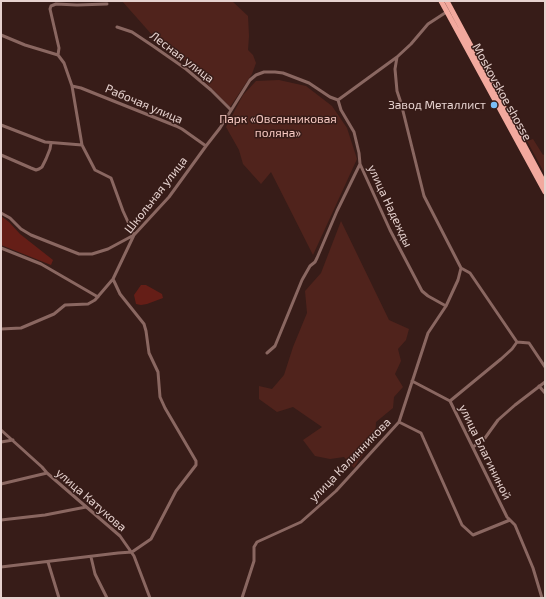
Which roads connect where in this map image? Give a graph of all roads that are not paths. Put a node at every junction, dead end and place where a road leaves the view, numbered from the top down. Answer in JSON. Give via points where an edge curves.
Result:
{"nodes":[{"id":1,"x":441,"y":1,"type":"edge"},
{"id":2,"x":447,"y":1,"type":"edge"},
{"id":3,"x":107,"y":4,"type":"dead end"},
{"id":4,"x":449,"y":11,"type":"junction"},
{"id":5,"x":117,"y":27,"type":"dead end"},
{"id":6,"x":1,"y":35,"type":"edge"},
{"id":7,"x":58,"y":55,"type":"junction"},
{"id":8,"x":397,"y":58,"type":"junction"},
{"id":9,"x":72,"y":86,"type":"junction"},
{"id":10,"x":338,"y":100,"type":"junction"},
{"id":11,"x":231,"y":110,"type":"junction"},
{"id":12,"x":1,"y":125,"type":"edge"},
{"id":13,"x":51,"y":143,"type":"junction"},
{"id":14,"x":82,"y":145,"type":"junction"},
{"id":15,"x":206,"y":146,"type":"junction"},
{"id":16,"x":1,"y":155,"type":"edge"},
{"id":17,"x":360,"y":164,"type":"junction"},
{"id":18,"x":545,"y":184,"type":"edge"},
{"id":19,"x":545,"y":192,"type":"edge"},
{"id":20,"x":1,"y":213,"type":"edge"},
{"id":21,"x":134,"y":235,"type":"junction"},
{"id":22,"x":1,"y":248,"type":"edge"},
{"id":23,"x":461,"y":268,"type":"junction"},
{"id":24,"x":113,"y":279,"type":"junction"},
{"id":25,"x":98,"y":297,"type":"junction"},
{"id":26,"x":446,"y":306,"type":"junction"},
{"id":27,"x":1,"y":329,"type":"edge"},
{"id":28,"x":517,"y":342,"type":"junction"},
{"id":29,"x":267,"y":353,"type":"dead end"},
{"id":30,"x":545,"y":367,"type":"edge"},
{"id":31,"x":412,"y":381,"type":"junction"},
{"id":32,"x":545,"y":382,"type":"edge"},
{"id":33,"x":539,"y":386,"type":"junction"},
{"id":34,"x":545,"y":392,"type":"edge"},
{"id":35,"x":450,"y":400,"type":"junction"},
{"id":36,"x":399,"y":422,"type":"junction"},
{"id":37,"x":1,"y":430,"type":"edge"},
{"id":38,"x":13,"y":440,"type":"junction"},
{"id":39,"x":1,"y":442,"type":"edge"},
{"id":40,"x":473,"y":447,"type":"junction"},
{"id":41,"x":47,"y":473,"type":"junction"},
{"id":42,"x":1,"y":484,"type":"edge"},
{"id":43,"x":86,"y":507,"type":"junction"},
{"id":44,"x":1,"y":520,"type":"edge"},
{"id":45,"x":510,"y":520,"type":"junction"},
{"id":46,"x":132,"y":552,"type":"junction"},
{"id":47,"x":91,"y":557,"type":"junction"},
{"id":48,"x":48,"y":562,"type":"junction"},
{"id":49,"x":1,"y":567,"type":"edge"},
{"id":50,"x":59,"y":598,"type":"edge"},
{"id":51,"x":107,"y":598,"type":"edge"},
{"id":52,"x":150,"y":598,"type":"edge"},
{"id":53,"x":242,"y":598,"type":"edge"},
{"id":54,"x":542,"y":598,"type":"edge"}],
"edges":[{"from":1,"to":4,"type":"main road","name":"Moskovskoe shosse"},
{"from":2,"to":4,"type":"main road","name":"Moskovskoe shosse"},
{"from":3,"to":7,"type":"street","via":[[51,6]]},
{"from":4,"to":8,"type":"street","via":[[428,24]]},
{"from":4,"to":18,"type":"main road","name":"Moskovskoe shosse"},
{"from":4,"to":19,"type":"main road","name":"Moskovskoe shosse"},
{"from":5,"to":11,"type":"street","name":"Лесная улица","via":[[132,32],[186,69]]},
{"from":6,"to":7,"type":"street"},
{"from":7,"to":9,"type":"street","via":[[64,63]]},
{"from":8,"to":10,"type":"street"},
{"from":8,"to":23,"type":"street","via":[[397,91],[424,196]]},
{"from":9,"to":14,"type":"street"},
{"from":9,"to":15,"type":"street","name":"Рабочая улица","via":[[176,126]]},
{"from":10,"to":11,"type":"street","name":"Школьная улица","via":[[303,80],[283,73],[264,72],[250,80]]},
{"from":10,"to":17,"type":"street","name":"улица Надежды","via":[[354,132]]},
{"from":11,"to":15,"type":"street","name":"Школьная улица"},
{"from":12,"to":13,"type":"street"},
{"from":13,"to":14,"type":"street"},
{"from":13,"to":16,"type":"street","via":[[42,167],[36,170]]},
{"from":14,"to":21,"type":"street","via":[[95,170],[111,178]]},
{"from":15,"to":21,"type":"street","name":"Школьная улица","via":[[169,197]]},
{"from":17,"to":26,"type":"street","name":"улица Надежды","via":[[422,291]]},
{"from":17,"to":29,"type":"street","via":[[318,258],[302,280],[275,346]]},
{"from":20,"to":21,"type":"street","via":[[31,235],[79,254],[92,254],[108,249]]},
{"from":21,"to":24,"type":"street","name":"Школьная улица"},
{"from":22,"to":25,"type":"street","via":[[41,264]]},
{"from":23,"to":26,"type":"street","name":"улица Калинникова"},
{"from":23,"to":28,"type":"street","via":[[470,273]]},
{"from":24,"to":25,"type":"street","name":"Школьная улица"},
{"from":24,"to":46,"type":"street","via":[[120,294],[144,324],[148,353],[158,372],[160,397],[196,461],[196,465],[176,491],[150,539]]},
{"from":25,"to":27,"type":"street","via":[[88,304],[65,305],[54,314],[21,328]]},
{"from":26,"to":31,"type":"street","name":"улица Калинникова","via":[[428,333]]},
{"from":28,"to":30,"type":"street","via":[[529,343]]},
{"from":28,"to":35,"type":"street","name":"улица Благининой","via":[[501,359]]},
{"from":31,"to":35,"type":"street"},
{"from":31,"to":36,"type":"street","name":"улица Калинникова"},
{"from":32,"to":33,"type":"street"},
{"from":33,"to":34,"type":"street"},
{"from":33,"to":40,"type":"street","via":[[498,420],[486,438]]},
{"from":35,"to":40,"type":"street","name":"улица Благининой"},
{"from":36,"to":45,"type":"street","via":[[421,433],[462,524],[473,535]]},
{"from":36,"to":53,"type":"street","name":"улица Калинникова","via":[[336,491],[302,522],[257,542],[254,547],[254,561]]},
{"from":37,"to":38,"type":"street","name":"улица Катукова"},
{"from":38,"to":39,"type":"street"},
{"from":38,"to":41,"type":"street","name":"улица Катукова"},
{"from":40,"to":45,"type":"street","name":"улица Благининой"},
{"from":41,"to":42,"type":"street"},
{"from":41,"to":43,"type":"street","name":"улица Катукова"},
{"from":43,"to":44,"type":"street"},
{"from":43,"to":46,"type":"street","name":"улица Катукова","via":[[120,536]]},
{"from":45,"to":54,"type":"street","name":"улица Благининой","via":[[515,525],[533,568]]},
{"from":46,"to":47,"type":"street"},
{"from":46,"to":52,"type":"street","name":"улица Катукова"},
{"from":47,"to":48,"type":"street"},
{"from":47,"to":51,"type":"street"},
{"from":48,"to":49,"type":"street"},
{"from":48,"to":50,"type":"street"}]}
